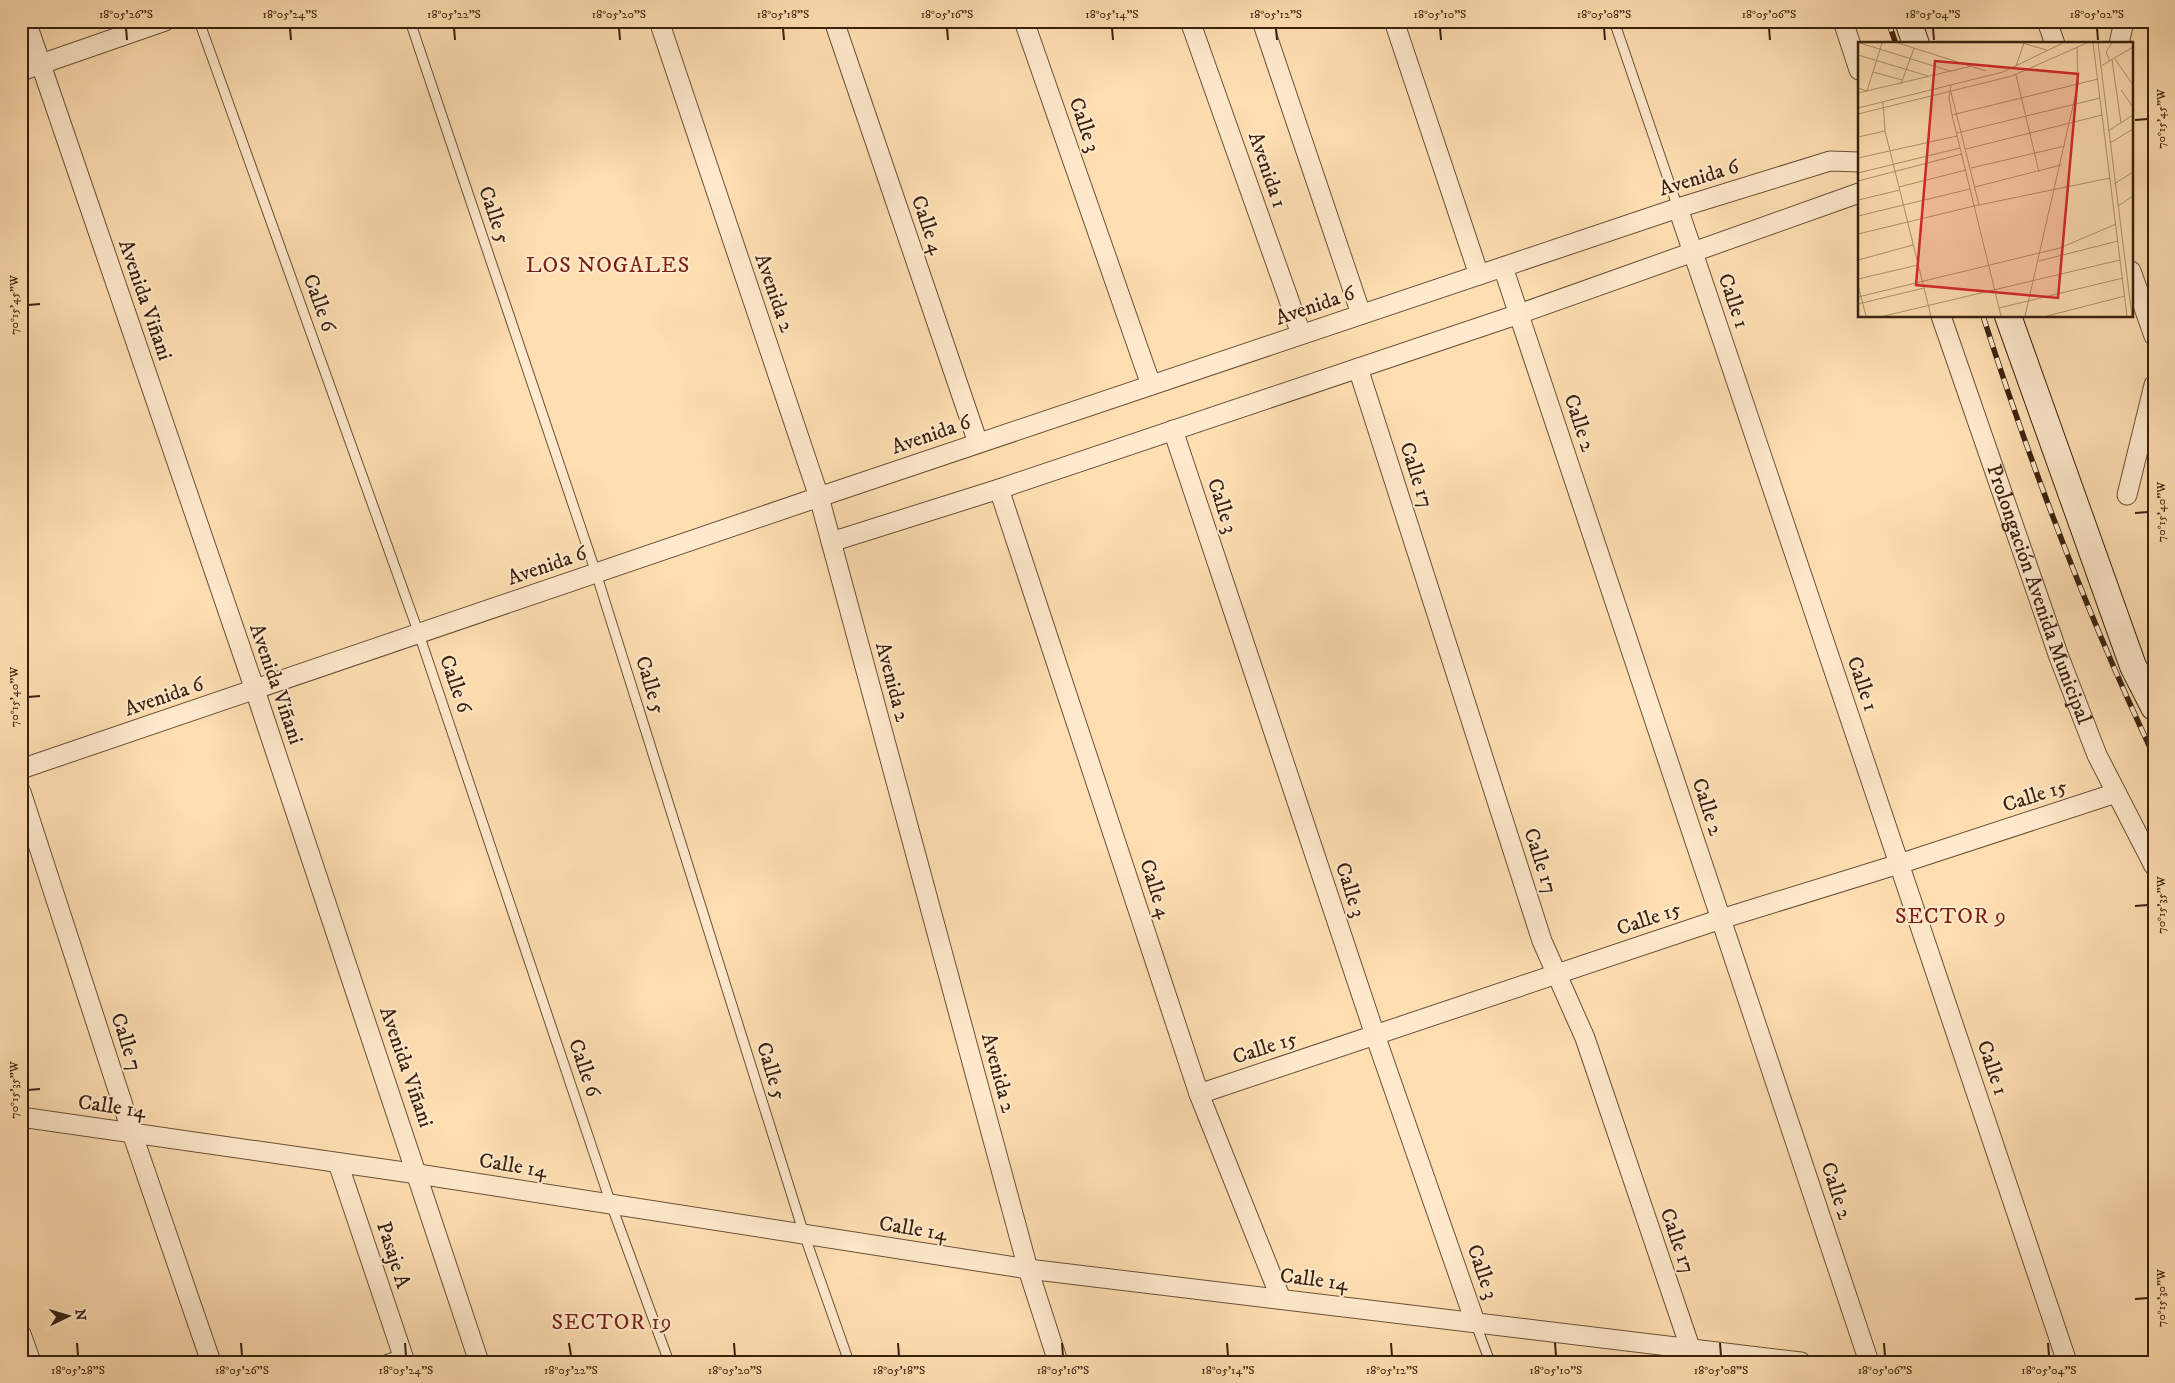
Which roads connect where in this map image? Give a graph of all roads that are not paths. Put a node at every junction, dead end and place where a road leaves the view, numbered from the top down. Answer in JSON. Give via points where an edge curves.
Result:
{"nodes":[{"id":1,"x":26,"y":21,"type":"edge"},
{"id":2,"x":165,"y":21,"type":"edge"},
{"id":3,"x":199,"y":21,"type":"edge"},
{"id":4,"x":410,"y":21,"type":"edge"},
{"id":5,"x":659,"y":21,"type":"edge"},
{"id":6,"x":834,"y":21,"type":"edge"},
{"id":7,"x":1024,"y":21,"type":"edge"},
{"id":8,"x":1190,"y":21,"type":"edge"},
{"id":9,"x":1262,"y":21,"type":"edge"},
{"id":10,"x":1394,"y":21,"type":"edge"},
{"id":11,"x":1614,"y":21,"type":"edge"},
{"id":12,"x":1843,"y":21,"type":"edge"},
{"id":13,"x":1908,"y":21,"type":"edge"},
{"id":14,"x":2047,"y":21,"type":"edge"},
{"id":15,"x":2124,"y":21,"type":"edge"},
{"id":16,"x":1915,"y":42,"type":"edge"},
{"id":17,"x":2054,"y":42,"type":"edge"},
{"id":18,"x":2119,"y":42,"type":"edge"},
{"id":19,"x":40,"y":64,"type":"junction"},
{"id":20,"x":1858,"y":67,"type":"edge"},
{"id":21,"x":21,"y":71,"type":"edge"},
{"id":22,"x":1858,"y":162,"type":"edge"},
{"id":23,"x":1858,"y":193,"type":"edge"},
{"id":24,"x":1678,"y":208,"type":"junction"},
{"id":25,"x":1692,"y":251,"type":"junction"},
{"id":26,"x":1503,"y":267,"type":"junction"},
{"id":27,"x":2132,"y":274,"type":"edge"},
{"id":28,"x":1479,"y":275,"type":"junction"},
{"id":29,"x":1361,"y":314,"type":"junction"},
{"id":30,"x":1519,"y":314,"type":"junction"},
{"id":31,"x":1942,"y":318,"type":"edge"},
{"id":32,"x":2009,"y":318,"type":"edge"},
{"id":33,"x":1301,"y":334,"type":"junction"},
{"id":34,"x":2154,"y":336,"type":"edge"},
{"id":35,"x":1358,"y":368,"type":"junction"},
{"id":36,"x":1151,"y":385,"type":"junction"},
{"id":37,"x":2154,"y":385,"type":"edge"},
{"id":38,"x":1173,"y":430,"type":"junction"},
{"id":39,"x":978,"y":443,"type":"junction"},
{"id":40,"x":999,"y":489,"type":"junction"},
{"id":41,"x":2128,"y":495,"type":"dead end"},
{"id":42,"x":819,"y":497,"type":"junction"},
{"id":43,"x":831,"y":542,"type":"junction"},
{"id":44,"x":596,"y":573,"type":"junction"},
{"id":45,"x":419,"y":634,"type":"junction"},
{"id":46,"x":255,"y":690,"type":"junction"},
{"id":47,"x":2154,"y":707,"type":"edge"},
{"id":48,"x":21,"y":769,"type":"edge"},
{"id":49,"x":21,"y":792,"type":"edge"},
{"id":50,"x":2116,"y":793,"type":"junction"},
{"id":51,"x":1899,"y":864,"type":"junction"},
{"id":52,"x":2154,"y":866,"type":"edge"},
{"id":53,"x":1721,"y":919,"type":"junction"},
{"id":54,"x":1558,"y":974,"type":"junction"},
{"id":55,"x":1375,"y":1035,"type":"junction"},
{"id":56,"x":1199,"y":1094,"type":"junction"},
{"id":57,"x":21,"y":1117,"type":"edge"},
{"id":58,"x":132,"y":1133,"type":"junction"},
{"id":59,"x":338,"y":1163,"type":"junction"},
{"id":60,"x":418,"y":1174,"type":"junction"},
{"id":61,"x":611,"y":1204,"type":"junction"},
{"id":62,"x":804,"y":1234,"type":"junction"},
{"id":63,"x":1028,"y":1269,"type":"junction"},
{"id":64,"x":1281,"y":1299,"type":"junction"},
{"id":65,"x":1475,"y":1322,"type":"junction"},
{"id":66,"x":21,"y":1334,"type":"edge"},
{"id":67,"x":1692,"y":1354,"type":"edge"},
{"id":68,"x":403,"y":1358,"type":"edge"},
{"id":69,"x":31,"y":1362,"type":"edge"},
{"id":70,"x":211,"y":1362,"type":"edge"},
{"id":71,"x":380,"y":1362,"type":"edge"},
{"id":72,"x":479,"y":1362,"type":"edge"},
{"id":73,"x":669,"y":1362,"type":"edge"},
{"id":74,"x":849,"y":1362,"type":"edge"},
{"id":75,"x":1058,"y":1362,"type":"edge"},
{"id":76,"x":1490,"y":1362,"type":"edge"},
{"id":77,"x":1801,"y":1362,"type":"edge"},
{"id":78,"x":1869,"y":1362,"type":"edge"},
{"id":79,"x":2067,"y":1362,"type":"edge"}],
"edges":[{"from":1,"to":19,"type":"street","name":"Avenida Viñani"},
{"from":2,"to":19,"type":"street"},
{"from":3,"to":45,"type":"lane","name":"Calle 6"},
{"from":4,"to":44,"type":"lane","name":"Calle 5"},
{"from":5,"to":42,"type":"street","name":"Avenida 2"},
{"from":6,"to":39,"type":"street","name":"Calle 4"},
{"from":7,"to":36,"type":"street","name":"Calle 3"},
{"from":8,"to":33,"type":"street","name":"Avenida 1"},
{"from":9,"to":29,"type":"street","name":"Avenida 1"},
{"from":10,"to":28,"type":"street"},
{"from":11,"to":24,"type":"lane","name":"Calle 1"},
{"from":12,"to":20,"type":"street"},
{"from":13,"to":16,"type":"main road"},
{"from":14,"to":17,"type":"street"},
{"from":15,"to":18,"type":"street"},
{"from":19,"to":21,"type":"street"},
{"from":19,"to":46,"type":"street","name":"Avenida Viñani"},
{"from":22,"to":24,"type":"street","name":"Avenida 6","via":[[1830,162]]},
{"from":23,"to":25,"type":"street"},
{"from":24,"to":25,"type":"street","name":"Calle 1"},
{"from":24,"to":26,"type":"street","name":"Avenida 6"},
{"from":25,"to":30,"type":"street"},
{"from":25,"to":51,"type":"street","name":"Calle 1"},
{"from":26,"to":28,"type":"street","name":"Avenida 6"},
{"from":26,"to":30,"type":"street","name":"Calle 2"},
{"from":27,"to":34,"type":"street"},
{"from":28,"to":29,"type":"street","name":"Avenida 6"},
{"from":29,"to":33,"type":"street","name":"Avenida 6"},
{"from":30,"to":35,"type":"street"},
{"from":30,"to":53,"type":"street","name":"Calle 2"},
{"from":31,"to":50,"type":"street","name":"Prolongación Avenida Municipal","via":[[2041,609],[2097,755]]},
{"from":32,"to":47,"type":"main road","via":[[2133,666]]},
{"from":33,"to":36,"type":"street","name":"Avenida 6"},
{"from":35,"to":38,"type":"street"},
{"from":35,"to":54,"type":"street","name":"Calle 17","via":[[1542,941]]},
{"from":36,"to":39,"type":"street","name":"Avenida 6"},
{"from":37,"to":41,"type":"street"},
{"from":38,"to":40,"type":"street"},
{"from":38,"to":55,"type":"street","name":"Calle 3"},
{"from":39,"to":42,"type":"street","name":"Avenida 6"},
{"from":40,"to":43,"type":"street"},
{"from":40,"to":56,"type":"street","name":"Calle 4"},
{"from":42,"to":43,"type":"street","name":"Avenida 2"},
{"from":42,"to":44,"type":"street","name":"Avenida 6"},
{"from":43,"to":63,"type":"street","name":"Avenida 2"},
{"from":44,"to":45,"type":"street","name":"Avenida 6"},
{"from":44,"to":62,"type":"lane","name":"Calle 5"},
{"from":45,"to":46,"type":"street","name":"Avenida 6"},
{"from":45,"to":61,"type":"lane","name":"Calle 6"},
{"from":46,"to":48,"type":"street","name":"Avenida 6"},
{"from":46,"to":60,"type":"street","name":"Avenida Viñani"},
{"from":49,"to":58,"type":"street","name":"Calle 7"},
{"from":50,"to":51,"type":"street","name":"Calle 15"},
{"from":50,"to":52,"type":"street","name":"Prolongación Avenida Municipal"},
{"from":51,"to":53,"type":"street","name":"Calle 15"},
{"from":51,"to":79,"type":"street","name":"Calle 1"},
{"from":53,"to":54,"type":"street","name":"Calle 15"},
{"from":53,"to":78,"type":"street","name":"Calle 2"},
{"from":54,"to":55,"type":"street","name":"Calle 15"},
{"from":54,"to":67,"type":"street","name":"Calle 17","via":[[1585,1038]]},
{"from":55,"to":56,"type":"street","name":"Calle 15"},
{"from":55,"to":65,"type":"street","name":"Calle 3"},
{"from":56,"to":64,"type":"street","name":"Calle 4"},
{"from":57,"to":58,"type":"street","name":"Calle 14"},
{"from":58,"to":59,"type":"street","name":"Calle 14"},
{"from":58,"to":70,"type":"street","name":"Calle 7"},
{"from":59,"to":60,"type":"street","name":"Calle 14"},
{"from":59,"to":68,"type":"street","name":"Pasaje A"},
{"from":60,"to":61,"type":"street","name":"Calle 14"},
{"from":60,"to":72,"type":"street","name":"Avenida Viñani"},
{"from":61,"to":62,"type":"street","name":"Calle 14"},
{"from":61,"to":73,"type":"lane","name":"Calle 6"},
{"from":62,"to":63,"type":"street","name":"Calle 14"},
{"from":62,"to":74,"type":"lane","name":"Calle 5"},
{"from":63,"to":64,"type":"street","name":"Calle 14"},
{"from":63,"to":75,"type":"street","name":"Avenida 2"},
{"from":64,"to":65,"type":"street","name":"Calle 14"},
{"from":65,"to":67,"type":"street","name":"Calle 14"},
{"from":65,"to":76,"type":"lane","name":"Calle 3"},
{"from":66,"to":69,"type":"street"},
{"from":67,"to":77,"type":"street","name":"Calle 14"},
{"from":68,"to":71,"type":"lane"}]}
